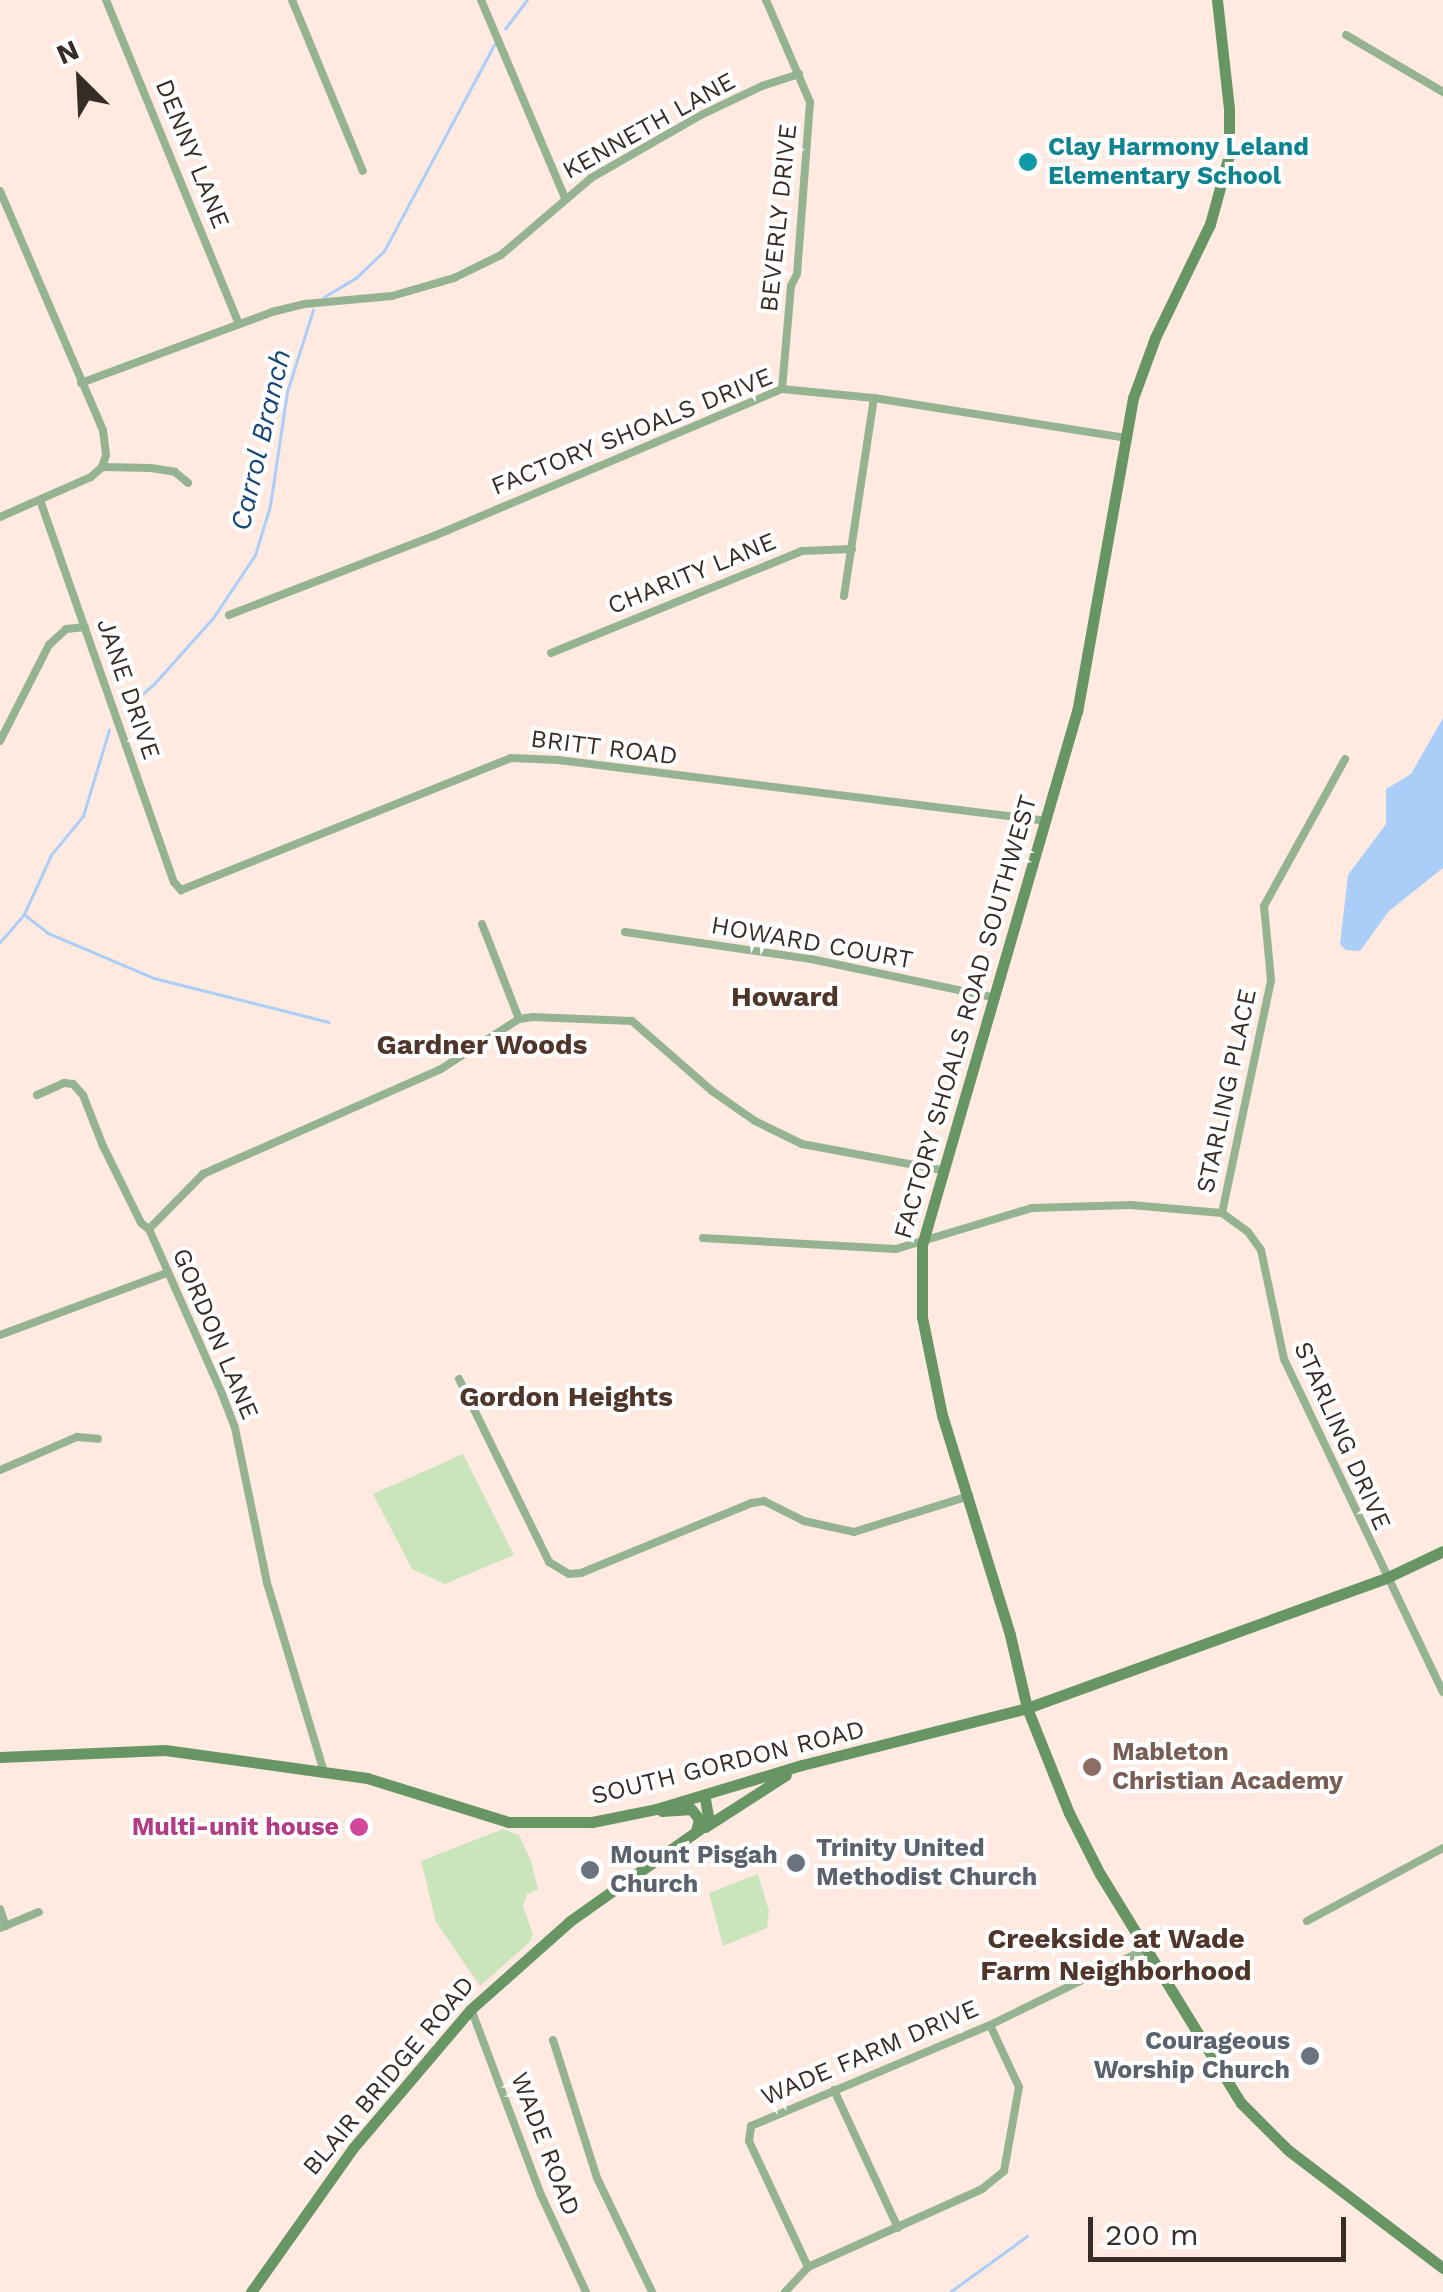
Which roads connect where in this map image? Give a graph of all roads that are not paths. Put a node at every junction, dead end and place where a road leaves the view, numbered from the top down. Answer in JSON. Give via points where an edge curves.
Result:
{"nodes":[{"id":1,"x":106,"y":0,"type":"edge"},
{"id":2,"x":482,"y":0,"type":"edge"},
{"id":3,"x":766,"y":0,"type":"edge"},
{"id":4,"x":1216,"y":0,"type":"edge"},
{"id":5,"x":295,"y":1,"type":"edge"},
{"id":6,"x":1346,"y":35,"type":"dead end"},
{"id":7,"x":799,"y":74,"type":"junction"},
{"id":8,"x":1443,"y":92,"type":"edge"},
{"id":9,"x":363,"y":171,"type":"dead end"},
{"id":10,"x":0,"y":191,"type":"edge"},
{"id":11,"x":564,"y":196,"type":"junction"},
{"id":12,"x":239,"y":324,"type":"junction"},
{"id":13,"x":81,"y":382,"type":"junction"},
{"id":14,"x":782,"y":389,"type":"junction"},
{"id":15,"x":874,"y":398,"type":"junction"},
{"id":16,"x":1126,"y":438,"type":"junction"},
{"id":17,"x":102,"y":468,"type":"junction"},
{"id":18,"x":188,"y":484,"type":"dead end"},
{"id":19,"x":40,"y":500,"type":"junction"},
{"id":20,"x":0,"y":517,"type":"edge"},
{"id":21,"x":852,"y":549,"type":"junction"},
{"id":22,"x":844,"y":596,"type":"dead end"},
{"id":23,"x":229,"y":616,"type":"dead end"},
{"id":24,"x":86,"y":627,"type":"junction"},
{"id":25,"x":551,"y":653,"type":"dead end"},
{"id":26,"x":0,"y":741,"type":"edge"},
{"id":27,"x":1344,"y":759,"type":"dead end"},
{"id":28,"x":1046,"y":822,"type":"junction"},
{"id":29,"x":181,"y":890,"type":"joint"},
{"id":30,"x":482,"y":924,"type":"dead end"},
{"id":31,"x":625,"y":932,"type":"dead end"},
{"id":32,"x":991,"y":996,"type":"junction"},
{"id":33,"x":519,"y":1019,"type":"junction"},
{"id":34,"x":37,"y":1095,"type":"dead end"},
{"id":35,"x":941,"y":1170,"type":"junction"},
{"id":36,"x":1222,"y":1213,"type":"junction"},
{"id":37,"x":149,"y":1229,"type":"junction"},
{"id":38,"x":703,"y":1238,"type":"dead end"},
{"id":39,"x":922,"y":1244,"type":"junction"},
{"id":40,"x":167,"y":1274,"type":"junction"},
{"id":41,"x":0,"y":1335,"type":"edge"},
{"id":42,"x":460,"y":1379,"type":"dead end"},
{"id":43,"x":98,"y":1439,"type":"dead end"},
{"id":44,"x":0,"y":1470,"type":"edge"},
{"id":45,"x":969,"y":1496,"type":"junction"},
{"id":46,"x":1443,"y":1551,"type":"edge"},
{"id":47,"x":1386,"y":1578,"type":"junction"},
{"id":48,"x":1443,"y":1692,"type":"edge"},
{"id":49,"x":1028,"y":1708,"type":"junction"},
{"id":50,"x":0,"y":1757,"type":"edge"},
{"id":51,"x":802,"y":1766,"type":"junction"},
{"id":52,"x":323,"y":1769,"type":"junction"},
{"id":53,"x":704,"y":1794,"type":"junction"},
{"id":54,"x":656,"y":1809,"type":"junction"},
{"id":55,"x":693,"y":1835,"type":"junction"},
{"id":56,"x":1443,"y":1848,"type":"edge"},
{"id":57,"x":0,"y":1909,"type":"edge"},
{"id":58,"x":39,"y":1912,"type":"dead end"},
{"id":59,"x":1306,"y":1921,"type":"dead end"},
{"id":60,"x":3,"y":1927,"type":"edge"},
{"id":61,"x":1144,"y":1950,"type":"junction"},
{"id":62,"x":471,"y":2008,"type":"junction"},
{"id":63,"x":990,"y":2025,"type":"junction"},
{"id":64,"x":554,"y":2040,"type":"dead end"},
{"id":65,"x":834,"y":2090,"type":"junction"},
{"id":66,"x":898,"y":2228,"type":"junction"},
{"id":67,"x":808,"y":2267,"type":"junction"},
{"id":68,"x":1443,"y":2268,"type":"edge"},
{"id":69,"x":252,"y":2292,"type":"edge"},
{"id":70,"x":586,"y":2292,"type":"edge"},
{"id":71,"x":652,"y":2292,"type":"edge"},
{"id":72,"x":785,"y":2292,"type":"edge"}],
"edges":[{"from":1,"to":12,"type":"street","name":"DENNY LANE"},
{"from":2,"to":11,"type":"street"},
{"from":3,"to":7,"type":"street","name":"BEVERLY DRIVE"},
{"from":4,"to":16,"type":"street","name":"FACTORY SHOALS ROAD SOUTHWEST","via":[[1230,155],[1210,224],[1142,371]]},
{"from":5,"to":9,"type":"street"},
{"from":6,"to":8,"type":"street"},
{"from":7,"to":11,"type":"street","name":"KENNETH LANE","via":[[701,115]]},
{"from":7,"to":14,"type":"street","name":"BEVERLY DRIVE","via":[[810,102],[807,175]]},
{"from":10,"to":13,"type":"street"},
{"from":11,"to":12,"type":"street","name":"KENNETH LANE","via":[[501,255],[454,278],[392,296],[305,304]]},
{"from":12,"to":13,"type":"street","name":"KENNETH LANE"},
{"from":13,"to":17,"type":"street","via":[[103,430]]},
{"from":14,"to":15,"type":"street","name":"FACTORY SHOALS DRIVE"},
{"from":14,"to":23,"type":"street","name":"FACTORY SHOALS DRIVE"},
{"from":15,"to":16,"type":"street","name":"FACTORY SHOALS DRIVE"},
{"from":15,"to":21,"type":"street"},
{"from":16,"to":28,"type":"street","name":"FACTORY SHOALS ROAD SOUTHWEST","via":[[1078,706]]},
{"from":17,"to":18,"type":"street","via":[[175,472]]},
{"from":17,"to":19,"type":"street"},
{"from":19,"to":20,"type":"street"},
{"from":19,"to":24,"type":"street","name":"JANE DRIVE"},
{"from":21,"to":22,"type":"street"},
{"from":21,"to":25,"type":"street","name":"CHARITY LANE","via":[[802,551]]},
{"from":24,"to":26,"type":"street","via":[[66,630],[49,644]]},
{"from":24,"to":29,"type":"street","name":"JANE DRIVE"},
{"from":27,"to":36,"type":"street","name":"STARLING PLACE","via":[[1264,906],[1272,980]]},
{"from":28,"to":29,"type":"street","name":"BRITT ROAD","via":[[511,758]]},
{"from":28,"to":32,"type":"street","name":"FACTORY SHOALS ROAD SOUTHWEST"},
{"from":30,"to":33,"type":"street"},
{"from":31,"to":32,"type":"street","name":"HOWARD COURT"},
{"from":32,"to":35,"type":"street","name":"FACTORY SHOALS ROAD SOUTHWEST"},
{"from":33,"to":35,"type":"street","via":[[632,1022],[712,1091],[802,1144]]},
{"from":33,"to":37,"type":"street","via":[[441,1069],[202,1174]]},
{"from":34,"to":37,"type":"street","name":"GORDON LANE","via":[[74,1084]]},
{"from":35,"to":39,"type":"street","name":"FACTORY SHOALS ROAD SOUTHWEST"},
{"from":36,"to":39,"type":"street","via":[[1131,1205],[1032,1208]]},
{"from":36,"to":47,"type":"street","name":"STARLING DRIVE","via":[[1261,1250],[1284,1359]]},
{"from":37,"to":40,"type":"street","name":"GORDON LANE"},
{"from":38,"to":39,"type":"street","via":[[896,1249]]},
{"from":39,"to":45,"type":"street","name":"FACTORY SHOALS ROAD SOUTHWEST","via":[[922,1317],[932,1380]]},
{"from":40,"to":41,"type":"street"},
{"from":40,"to":52,"type":"street","name":"GORDON LANE","via":[[234,1428],[268,1584]]},
{"from":42,"to":45,"type":"street","via":[[548,1562],[568,1574],[752,1503],[854,1532]]},
{"from":43,"to":44,"type":"street","via":[[77,1437]]},
{"from":45,"to":49,"type":"street","name":"FACTORY SHOALS ROAD SOUTHWEST"},
{"from":46,"to":47,"type":"street","name":"SOUTH GORDON ROAD"},
{"from":47,"to":48,"type":"street","name":"STARLING DRIVE"},
{"from":47,"to":49,"type":"street","name":"SOUTH GORDON ROAD"},
{"from":49,"to":51,"type":"street","name":"SOUTH GORDON ROAD"},
{"from":49,"to":61,"type":"street","name":"FACTORY SHOALS ROAD SOUTHWEST","via":[[1069,1813]]},
{"from":50,"to":52,"type":"street","name":"SOUTH GORDON ROAD","via":[[165,1750]]},
{"from":51,"to":53,"type":"street","name":"SOUTH GORDON ROAD"},
{"from":51,"to":55,"type":"street","name":"BLAIR BRIDGE ROAD"},
{"from":52,"to":54,"type":"street","name":"SOUTH GORDON ROAD","via":[[508,1822],[567,1824]]},
{"from":53,"to":54,"type":"street","name":"SOUTH GORDON ROAD"},
{"from":53,"to":55,"type":"street","via":[[707,1823]]},
{"from":54,"to":55,"type":"street","via":[[698,1814]]},
{"from":55,"to":62,"type":"street","name":"BLAIR BRIDGE ROAD","via":[[570,1921]]},
{"from":56,"to":59,"type":"street"},
{"from":57,"to":60,"type":"street"},
{"from":58,"to":60,"type":"street"},
{"from":61,"to":63,"type":"street","name":"WADE FARM DRIVE"},
{"from":61,"to":68,"type":"street","name":"FACTORY SHOALS ROAD SOUTHWEST","via":[[1219,2073],[1265,2129]]},
{"from":62,"to":69,"type":"street","name":"BLAIR BRIDGE ROAD","via":[[353,2148]]},
{"from":62,"to":70,"type":"street","name":"WADE ROAD","via":[[541,2195]]},
{"from":63,"to":65,"type":"street","name":"WADE FARM DRIVE"},
{"from":63,"to":66,"type":"street","via":[[1019,2087],[1004,2171],[982,2190]]},
{"from":64,"to":71,"type":"street","via":[[596,2178]]},
{"from":65,"to":66,"type":"street"},
{"from":65,"to":67,"type":"street","name":"WADE FARM DRIVE","via":[[751,2126],[748,2141]]},
{"from":66,"to":67,"type":"street"},
{"from":67,"to":72,"type":"street"}]}
